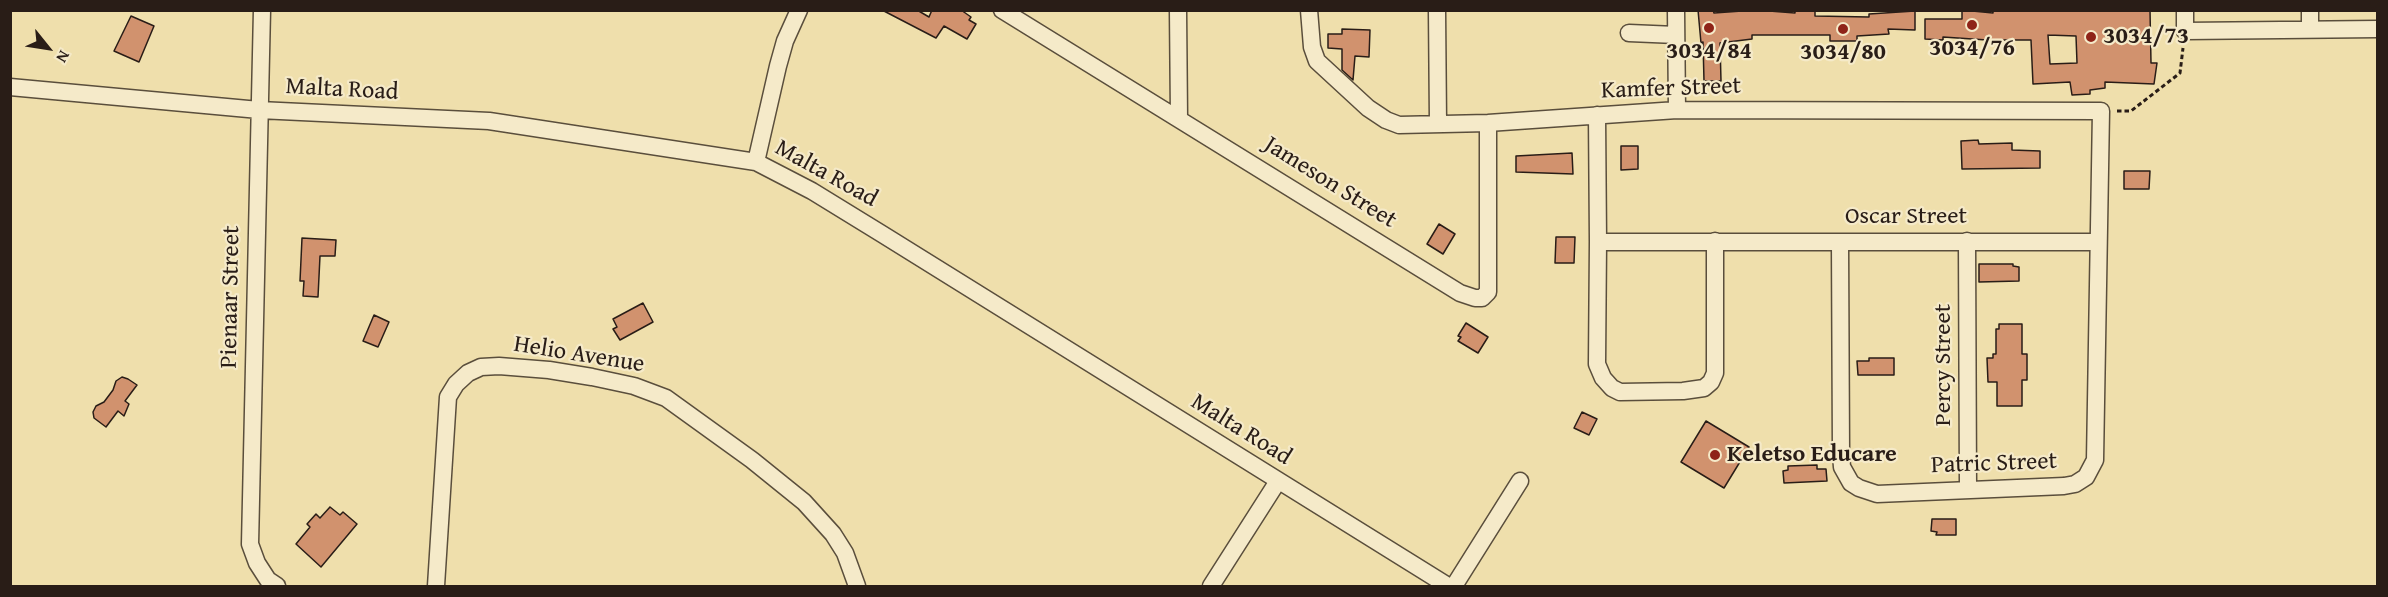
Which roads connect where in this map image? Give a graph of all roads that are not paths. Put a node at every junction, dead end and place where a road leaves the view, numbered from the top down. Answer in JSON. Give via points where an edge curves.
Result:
{"nodes":[{"id":1,"x":262,"y":10,"type":"edge"},
{"id":2,"x":799,"y":10,"type":"edge"},
{"id":3,"x":1002,"y":10,"type":"edge"},
{"id":4,"x":1178,"y":10,"type":"edge"},
{"id":5,"x":1309,"y":10,"type":"edge"},
{"id":6,"x":1437,"y":10,"type":"edge"},
{"id":7,"x":1676,"y":10,"type":"edge"},
{"id":8,"x":2185,"y":10,"type":"edge"},
{"id":9,"x":2310,"y":10,"type":"edge"},
{"id":10,"x":2310,"y":29,"type":"junction"},
{"id":11,"x":2378,"y":29,"type":"edge"},
{"id":12,"x":1629,"y":33,"type":"dead end"},
{"id":13,"x":1676,"y":35,"type":"junction"},
{"id":14,"x":10,"y":87,"type":"edge"},
{"id":15,"x":259,"y":110,"type":"junction"},
{"id":16,"x":1677,"y":110,"type":"junction"},
{"id":17,"x":2101,"y":111,"type":"joint"},
{"id":18,"x":1597,"y":116,"type":"junction"},
{"id":19,"x":1179,"y":118,"type":"junction"},
{"id":20,"x":1438,"y":123,"type":"junction"},
{"id":21,"x":1488,"y":123,"type":"junction"},
{"id":22,"x":756,"y":162,"type":"junction"},
{"id":23,"x":1715,"y":241,"type":"junction"},
{"id":24,"x":1967,"y":241,"type":"junction"},
{"id":25,"x":1598,"y":242,"type":"junction"},
{"id":26,"x":1840,"y":242,"type":"junction"},
{"id":27,"x":2098,"y":242,"type":"junction"},
{"id":28,"x":1520,"y":481,"type":"dead end"},
{"id":29,"x":1278,"y":482,"type":"junction"},
{"id":30,"x":1968,"y":489,"type":"junction"},
{"id":31,"x":273,"y":583,"type":"edge"},
{"id":32,"x":436,"y":586,"type":"edge"},
{"id":33,"x":857,"y":586,"type":"edge"},
{"id":34,"x":1211,"y":586,"type":"edge"},
{"id":35,"x":1448,"y":586,"type":"edge"},
{"id":36,"x":1454,"y":586,"type":"edge"}],
"edges":[{"from":1,"to":15,"type":"street","name":"Pienaar Street"},
{"from":2,"to":22,"type":"street","via":[[783,49]]},
{"from":3,"to":19,"type":"street","name":"Jameson Street"},
{"from":4,"to":19,"type":"street"},
{"from":5,"to":20,"type":"street","name":"Kamfer Street","via":[[1317,61],[1368,108],[1399,125]]},
{"from":6,"to":20,"type":"street"},
{"from":7,"to":13,"type":"street"},
{"from":8,"to":10,"type":"street","via":[[2185,31]]},
{"from":9,"to":10,"type":"street"},
{"from":10,"to":11,"type":"street"},
{"from":12,"to":13,"type":"street"},
{"from":13,"to":16,"type":"street"},
{"from":14,"to":15,"type":"street","name":"Malta Road"},
{"from":15,"to":22,"type":"street","name":"Malta Road","via":[[489,121]]},
{"from":15,"to":31,"type":"street","name":"Pienaar Street","via":[[250,544],[257,563]]},
{"from":16,"to":17,"type":"street","name":"Kamfer Street"},
{"from":16,"to":18,"type":"street","name":"Kamfer Street"},
{"from":17,"to":27,"type":"street","name":"Patric Street"},
{"from":18,"to":21,"type":"street","name":"Kamfer Street"},
{"from":18,"to":25,"type":"street"},
{"from":19,"to":21,"type":"street","name":"Jameson Street","via":[[1475,298],[1488,292]]},
{"from":20,"to":21,"type":"street","name":"Kamfer Street"},
{"from":22,"to":29,"type":"street","name":"Malta Road","via":[[812,191]]},
{"from":23,"to":25,"type":"street","name":"Oscar Street"},
{"from":23,"to":25,"type":"street","via":[[1715,373],[1704,388],[1683,392],[1620,392],[1600,374]]},
{"from":23,"to":26,"type":"street","name":"Oscar Street"},
{"from":24,"to":26,"type":"street","name":"Oscar Street"},
{"from":24,"to":27,"type":"street","name":"Oscar Street"},
{"from":24,"to":30,"type":"street","name":"Percy Street"},
{"from":26,"to":30,"type":"street","name":"Patric Street","via":[[1841,454],[1845,476],[1859,488],[1877,494]]},
{"from":27,"to":30,"type":"street","name":"Patric Street","via":[[2093,466],[2075,484]]},
{"from":28,"to":36,"type":"street"},
{"from":29,"to":34,"type":"street"},
{"from":29,"to":35,"type":"street","name":"Malta Road"},
{"from":32,"to":33,"type":"street","name":"Helio Avenue","via":[[448,397],[468,373],[499,366],[592,377],[666,398],[804,502],[845,553]]}]}
